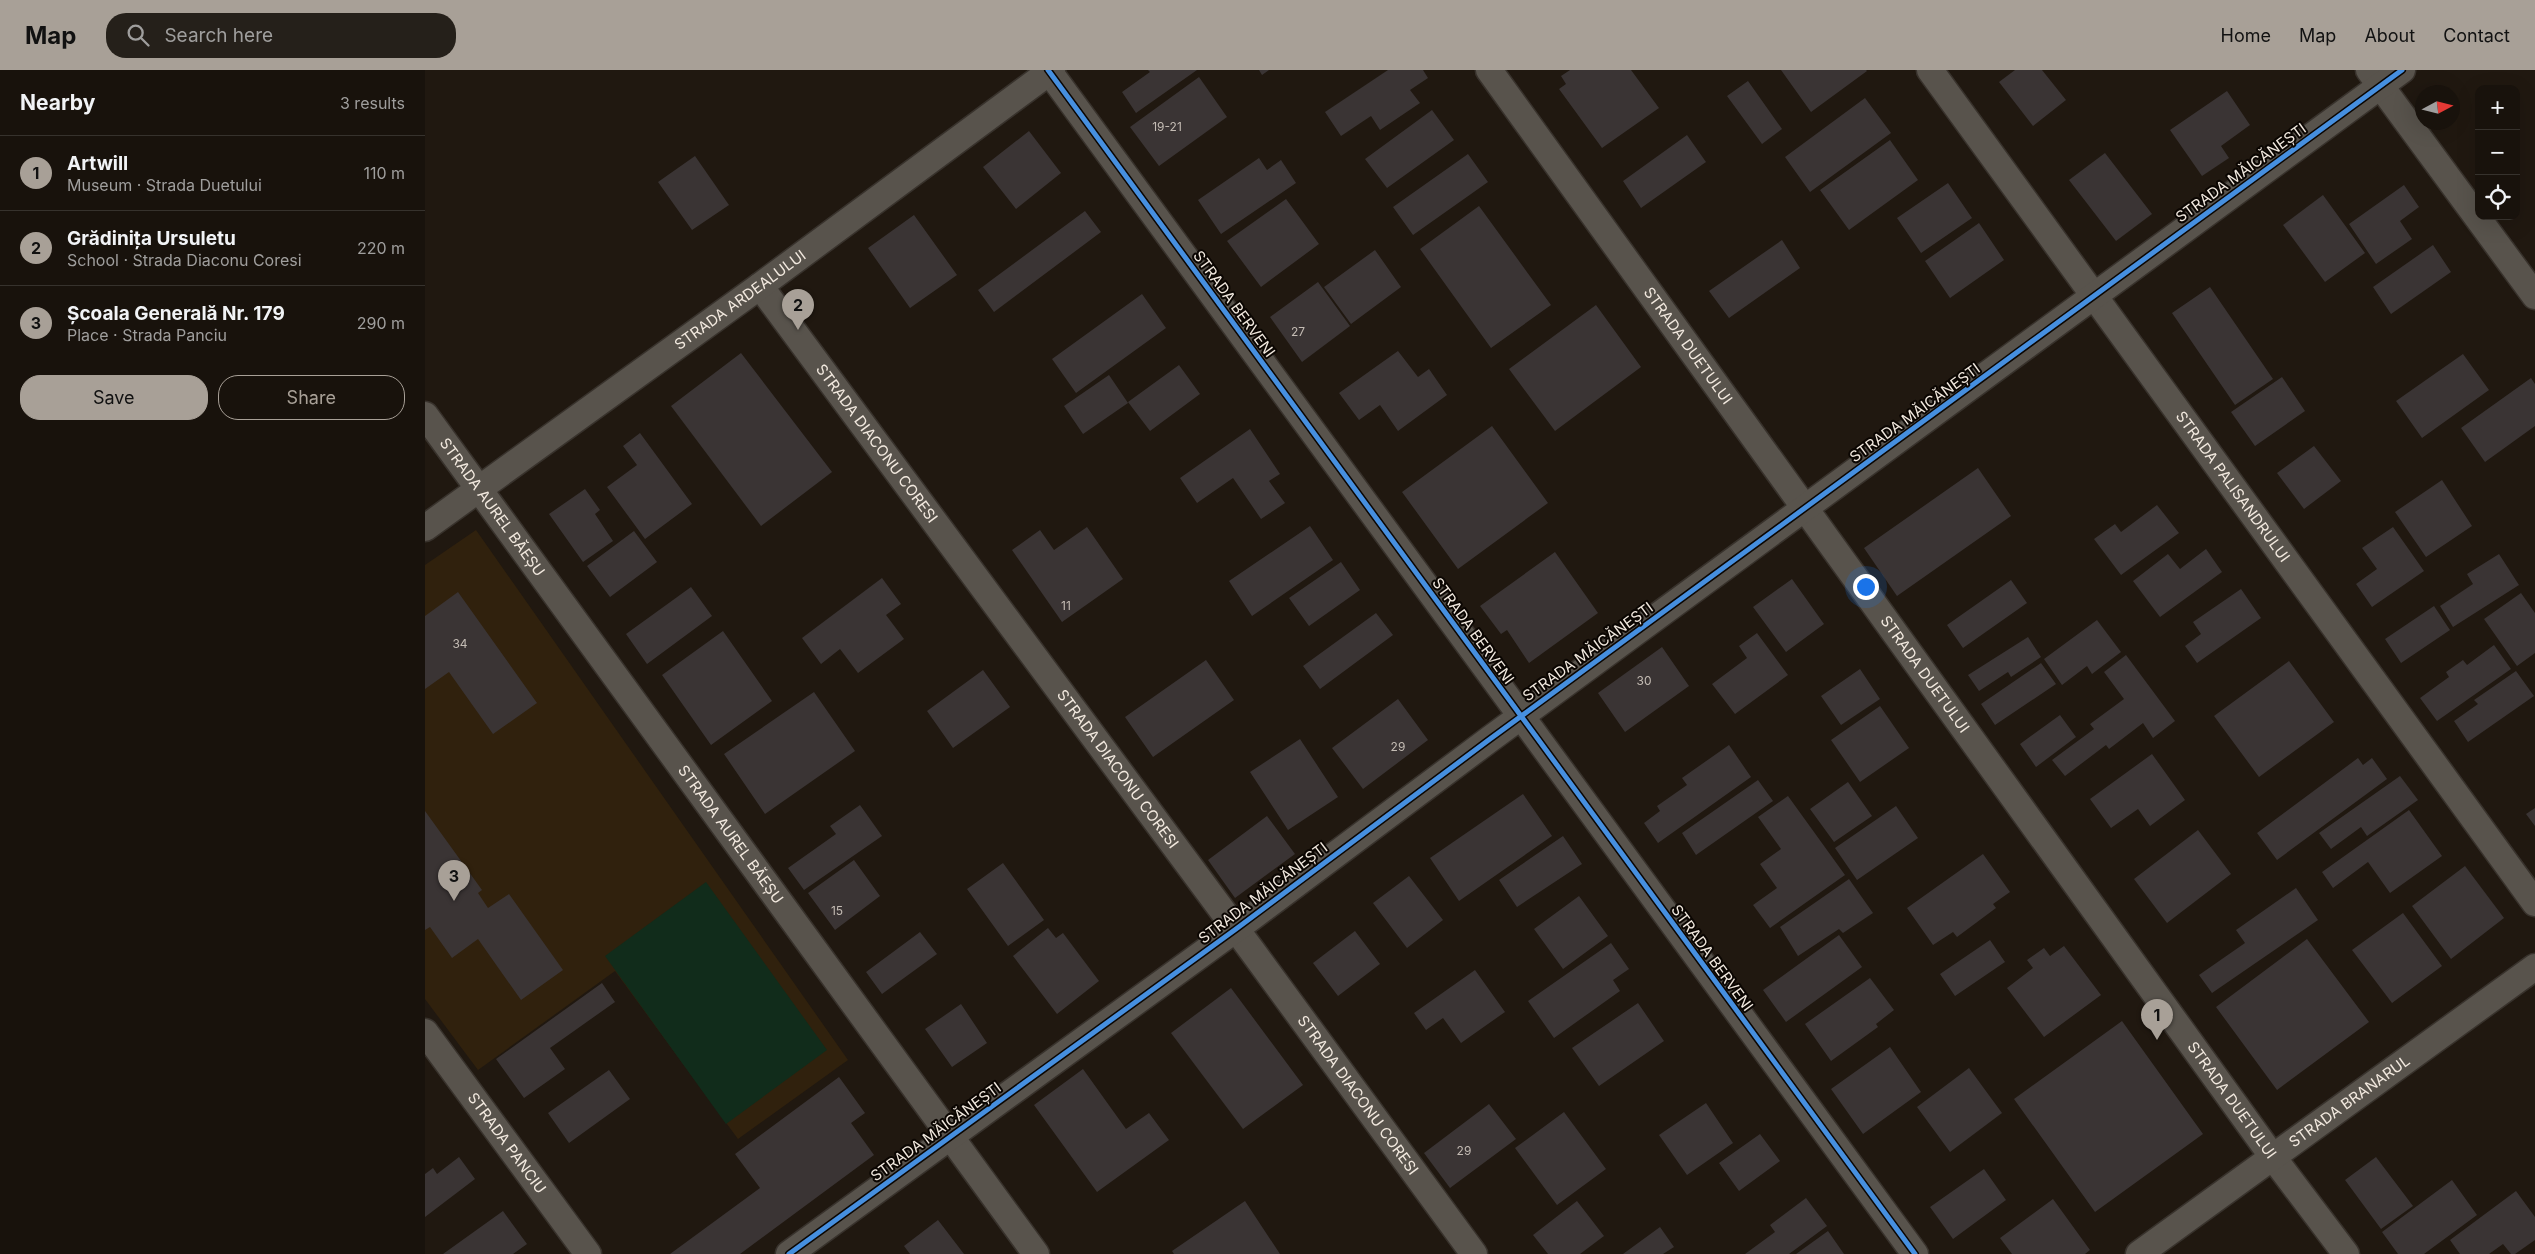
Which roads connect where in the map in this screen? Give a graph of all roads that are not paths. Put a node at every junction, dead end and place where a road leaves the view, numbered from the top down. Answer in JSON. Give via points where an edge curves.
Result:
{"nodes":[{"id":1,"x":1489,"y":70,"type":"edge"},
{"id":2,"x":1930,"y":70,"type":"edge"},
{"id":3,"x":2402,"y":70,"type":"edge"},
{"id":4,"x":1050,"y":71,"type":"edge"},
{"id":5,"x":2375,"y":78,"type":"edge"},
{"id":6,"x":760,"y":286,"type":"junction"},
{"id":7,"x":2535,"y":296,"type":"edge"},
{"id":8,"x":2094,"y":297,"type":"junction"},
{"id":9,"x":425,"y":415,"type":"edge"},
{"id":10,"x":478,"y":491,"type":"junction"},
{"id":11,"x":1805,"y":509,"type":"junction"},
{"id":12,"x":425,"y":528,"type":"edge"},
{"id":13,"x":1520,"y":717,"type":"junction"},
{"id":14,"x":2535,"y":903,"type":"edge"},
{"id":15,"x":1236,"y":928,"type":"junction"},
{"id":16,"x":2535,"y":967,"type":"edge"},
{"id":17,"x":425,"y":1032,"type":"edge"},
{"id":18,"x":950,"y":1136,"type":"junction"},
{"id":19,"x":2272,"y":1156,"type":"junction"},
{"id":20,"x":588,"y":1254,"type":"edge"},
{"id":21,"x":789,"y":1254,"type":"edge"},
{"id":22,"x":1036,"y":1254,"type":"edge"},
{"id":23,"x":1474,"y":1254,"type":"edge"},
{"id":24,"x":1915,"y":1254,"type":"edge"},
{"id":25,"x":2139,"y":1254,"type":"edge"},
{"id":26,"x":2346,"y":1254,"type":"edge"}],
"edges":[{"from":1,"to":11,"type":"street","name":"STRADA DUETULUI"},
{"from":2,"to":8,"type":"street","name":"STRADA PALISANDRULUI"},
{"from":3,"to":5,"type":"street","name":"STRADA MĂICĂNEȘTI"},
{"from":4,"to":6,"type":"street","name":"STRADA ARDEALULUI"},
{"from":4,"to":13,"type":"street","name":"STRADA BERVENI"},
{"from":5,"to":7,"type":"street"},
{"from":5,"to":8,"type":"street","name":"STRADA MĂICĂNEȘTI"},
{"from":6,"to":10,"type":"street","name":"STRADA ARDEALULUI"},
{"from":6,"to":15,"type":"street","name":"STRADA DIACONU CORESI"},
{"from":8,"to":11,"type":"street","name":"STRADA MĂICĂNEȘTI"},
{"from":8,"to":14,"type":"street","name":"STRADA PALISANDRULUI"},
{"from":9,"to":10,"type":"street","name":"STRADA AUREL BĂEȘU"},
{"from":10,"to":12,"type":"street","name":"STRADA ARDEALULUI"},
{"from":10,"to":18,"type":"street","name":"STRADA AUREL BĂEȘU"},
{"from":11,"to":13,"type":"street","name":"STRADA MĂICĂNEȘTI"},
{"from":11,"to":19,"type":"street","name":"STRADA DUETULUI"},
{"from":13,"to":15,"type":"street","name":"STRADA MĂICĂNEȘTI"},
{"from":13,"to":24,"type":"street","name":"STRADA BERVENI"},
{"from":15,"to":18,"type":"street","name":"STRADA MĂICĂNEȘTI"},
{"from":15,"to":23,"type":"street","name":"STRADA DIACONU CORESI"},
{"from":16,"to":19,"type":"street","name":"STRADA BRANARUL"},
{"from":17,"to":20,"type":"street","name":"STRADA PANCIU"},
{"from":18,"to":21,"type":"street","name":"STRADA MĂICĂNEȘTI"},
{"from":18,"to":22,"type":"street","name":"STRADA AUREL BĂEȘU"},
{"from":19,"to":25,"type":"street","name":"STRADA BRANARUL"},
{"from":19,"to":26,"type":"street","name":"STRADA DUETULUI"}]}
